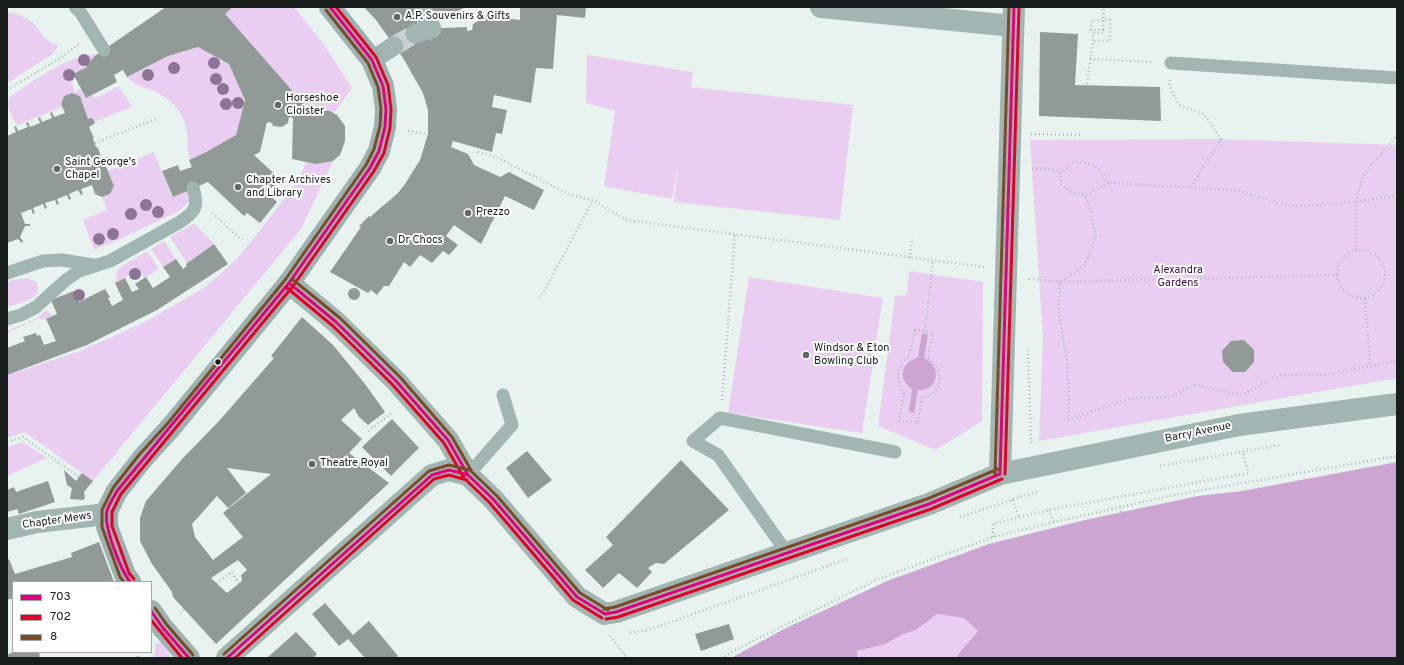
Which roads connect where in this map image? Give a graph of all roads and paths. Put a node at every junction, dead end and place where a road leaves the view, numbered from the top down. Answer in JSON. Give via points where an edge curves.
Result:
{"nodes":[{"id":1,"x":75,"y":7,"type":"edge"},
{"id":2,"x":330,"y":7,"type":"edge"},
{"id":3,"x":821,"y":7,"type":"edge"},
{"id":4,"x":1104,"y":7,"type":"edge"},
{"id":5,"x":423,"y":11,"type":"dead end"},
{"id":6,"x":1014,"y":16,"type":"edge"},
{"id":7,"x":1103,"y":30,"type":"junction"},
{"id":8,"x":94,"y":33,"type":"junction"},
{"id":9,"x":415,"y":34,"type":"tunnel mouth"},
{"id":10,"x":1093,"y":41,"type":"junction"},
{"id":11,"x":394,"y":46,"type":"tunnel mouth"},
{"id":12,"x":104,"y":50,"type":"dead end"},
{"id":13,"x":1090,"y":59,"type":"junction"},
{"id":14,"x":372,"y":60,"type":"junction"},
{"id":15,"x":1172,"y":63,"type":"junction"},
{"id":16,"x":1397,"y":78,"type":"edge"},
{"id":17,"x":1087,"y":84,"type":"dead end"},
{"id":18,"x":7,"y":90,"type":"edge"},
{"id":19,"x":158,"y":118,"type":"dead end"},
{"id":20,"x":1025,"y":133,"type":"dead end"},
{"id":21,"x":1081,"y":135,"type":"dead end"},
{"id":22,"x":1397,"y":135,"type":"edge"},
{"id":23,"x":95,"y":143,"type":"dead end"},
{"id":24,"x":478,"y":152,"type":"dead end"},
{"id":25,"x":1031,"y":168,"type":"dead end"},
{"id":26,"x":1060,"y":173,"type":"junction"},
{"id":27,"x":1109,"y":183,"type":"junction"},
{"id":28,"x":193,"y":188,"type":"dead end"},
{"id":29,"x":1190,"y":188,"type":"junction"},
{"id":30,"x":1085,"y":195,"type":"junction"},
{"id":31,"x":1397,"y":195,"type":"edge"},
{"id":32,"x":593,"y":200,"type":"junction"},
{"id":33,"x":1356,"y":202,"type":"junction"},
{"id":34,"x":218,"y":219,"type":"dead end"},
{"id":35,"x":735,"y":234,"type":"junction"},
{"id":36,"x":912,"y":238,"type":"dead end"},
{"id":37,"x":242,"y":240,"type":"dead end"},
{"id":38,"x":1356,"y":250,"type":"junction"},
{"id":39,"x":910,"y":258,"type":"junction"},
{"id":40,"x":933,"y":260,"type":"junction"},
{"id":41,"x":988,"y":261,"type":"dead end"},
{"id":42,"x":95,"y":265,"type":"junction"},
{"id":43,"x":7,"y":273,"type":"edge"},
{"id":44,"x":1336,"y":275,"type":"junction"},
{"id":45,"x":1027,"y":279,"type":"dead end"},
{"id":46,"x":1060,"y":282,"type":"junction"},
{"id":47,"x":289,"y":283,"type":"junction"},
{"id":48,"x":539,"y":298,"type":"dead end"},
{"id":49,"x":1364,"y":299,"type":"junction"},
{"id":50,"x":7,"y":318,"type":"edge"},
{"id":51,"x":926,"y":331,"type":"junction"},
{"id":52,"x":1028,"y":349,"type":"dead end"},
{"id":53,"x":1397,"y":361,"type":"edge"},
{"id":54,"x":1370,"y":365,"type":"junction"},
{"id":55,"x":503,"y":395,"type":"dead end"},
{"id":56,"x":1397,"y":404,"type":"edge"},
{"id":57,"x":395,"y":410,"type":"dead end"},
{"id":58,"x":720,"y":418,"type":"junction"},
{"id":59,"x":368,"y":431,"type":"dead end"},
{"id":60,"x":7,"y":442,"type":"edge"},
{"id":61,"x":1282,"y":444,"type":"dead end"},
{"id":62,"x":1036,"y":445,"type":"dead end"},
{"id":63,"x":1243,"y":451,"type":"junction"},
{"id":64,"x":895,"y":452,"type":"dead end"},
{"id":65,"x":1397,"y":456,"type":"edge"},
{"id":66,"x":1156,"y":467,"type":"dead end"},
{"id":67,"x":1000,"y":474,"type":"junction"},
{"id":68,"x":468,"y":475,"type":"junction"},
{"id":69,"x":79,"y":477,"type":"dead end"},
{"id":70,"x":1120,"y":506,"type":"junction"},
{"id":71,"x":1048,"y":510,"type":"junction"},
{"id":72,"x":107,"y":514,"type":"junction"},
{"id":73,"x":1019,"y":517,"type":"junction"},
{"id":74,"x":957,"y":519,"type":"dead end"},
{"id":75,"x":1054,"y":522,"type":"junction"},
{"id":76,"x":7,"y":529,"type":"edge"},
{"id":77,"x":1125,"y":529,"type":"dead end"},
{"id":78,"x":993,"y":537,"type":"junction"},
{"id":79,"x":787,"y":552,"type":"junction"},
{"id":80,"x":849,"y":558,"type":"dead end"},
{"id":81,"x":129,"y":581,"type":"edge"},
{"id":82,"x":216,"y":583,"type":"dead end"},
{"id":83,"x":239,"y":584,"type":"dead end"},
{"id":84,"x":152,"y":612,"type":"edge"},
{"id":85,"x":651,"y":629,"type":"dead end"},
{"id":86,"x":610,"y":637,"type":"dead end"},
{"id":87,"x":189,"y":658,"type":"edge"},
{"id":88,"x":227,"y":658,"type":"edge"},
{"id":89,"x":627,"y":658,"type":"edge"},
{"id":90,"x":721,"y":658,"type":"edge"}],
"edges":[{"from":1,"to":8,"type":"lane"},
{"from":2,"to":14,"type":"main road"},
{"from":3,"to":6,"type":"street"},
{"from":4,"to":7,"type":"path","bridge":true},
{"from":5,"to":9,"type":"street","via":[[432,29]]},
{"from":6,"to":67,"type":"street"},
{"from":7,"to":10,"type":"path","via":[[1103,33],[1093,33]]},
{"from":7,"to":10,"type":"path","via":[[1092,30],[1092,20],[1110,20],[1110,41]]},
{"from":8,"to":12,"type":"lane"},
{"from":8,"to":18,"type":"path","via":[[59,59]]},
{"from":10,"to":13,"type":"path"},
{"from":11,"to":14,"type":"street"},
{"from":13,"to":15,"type":"path"},
{"from":13,"to":17,"type":"path"},
{"from":14,"to":47,"type":"main road","via":[[383,86],[386,109],[379,151],[370,168]]},
{"from":15,"to":16,"type":"lane"},
{"from":15,"to":29,"type":"path","via":[[1169,85],[1179,105],[1204,114],[1221,140]]},
{"from":19,"to":23,"type":"path"},
{"from":20,"to":21,"type":"path"},
{"from":22,"to":33,"type":"path","via":[[1363,176]]},
{"from":24,"to":32,"type":"path","via":[[496,156],[571,195]]},
{"from":25,"to":26,"type":"path","via":[[1051,169]]},
{"from":26,"to":27,"type":"path","via":[[1074,162],[1090,163],[1100,170]]},
{"from":26,"to":30,"type":"path","via":[[1061,184],[1072,193]]},
{"from":27,"to":29,"type":"path"},
{"from":27,"to":30,"type":"path"},
{"from":28,"to":42,"type":"lane","via":[[196,204],[189,216],[110,260]]},
{"from":29,"to":33,"type":"path","via":[[1237,190],[1285,204],[1306,206]]},
{"from":30,"to":46,"type":"path","via":[[1092,214],[1096,238],[1084,266]]},
{"from":31,"to":33,"type":"path"},
{"from":32,"to":35,"type":"path","via":[[626,220]]},
{"from":32,"to":48,"type":"path"},
{"from":33,"to":38,"type":"path"},
{"from":34,"to":37,"type":"path"},
{"from":35,"to":39,"type":"path"},
{"from":35,"to":58,"type":"path"},
{"from":36,"to":39,"type":"path"},
{"from":38,"to":44,"type":"path","via":[[1341,259]]},
{"from":38,"to":49,"type":"path","via":[[1371,252],[1378,256],[1385,270],[1383,285],[1372,296]]},
{"from":39,"to":40,"type":"path"},
{"from":40,"to":41,"type":"path","via":[[987,268]]},
{"from":40,"to":51,"type":"path"},
{"from":42,"to":43,"type":"lane","via":[[62,260],[43,261]]},
{"from":42,"to":50,"type":"lane","via":[[79,271],[66,280],[36,307],[21,315]]},
{"from":44,"to":46,"type":"path"},
{"from":44,"to":49,"type":"path","via":[[1338,283],[1348,296]]},
{"from":45,"to":46,"type":"path"},
{"from":46,"to":54,"type":"path","via":[[1058,307],[1067,362],[1069,420],[1130,398],[1169,397],[1195,385],[1242,395],[1280,375],[1330,374]]},
{"from":47,"to":68,"type":"street","via":[[336,322],[396,381],[448,440]]},
{"from":47,"to":72,"type":"main road","via":[[117,491]]},
{"from":49,"to":54,"type":"path"},
{"from":51,"to":51,"type":"path","via":[[934,333],[928,358],[935,364],[940,381],[931,395],[922,398],[918,423],[899,420],[904,395],[898,380],[898,372],[902,363],[910,356],[915,329]]},
{"from":52,"to":62,"type":"path","via":[[1030,442]]},
{"from":53,"to":54,"type":"path"},
{"from":55,"to":68,"type":"lane","via":[[512,425]]},
{"from":56,"to":67,"type":"street","name":"Barry Avenue","via":[[1238,425]]},
{"from":57,"to":59,"type":"path"},
{"from":58,"to":64,"type":"lane"},
{"from":58,"to":79,"type":"lane","via":[[692,441],[718,456]]},
{"from":60,"to":69,"type":"path","via":[[24,437]]},
{"from":61,"to":63,"type":"path"},
{"from":63,"to":66,"type":"path"},
{"from":63,"to":71,"type":"path","via":[[1248,473]]},
{"from":65,"to":70,"type":"path"},
{"from":67,"to":79,"type":"street","name":"Barry Avenue","via":[[929,504]]},
{"from":68,"to":79,"type":"street","name":"Barry Avenue","via":[[493,499],[577,597],[605,614]]},
{"from":68,"to":88,"type":"street","via":[[449,470],[432,475]]},
{"from":70,"to":75,"type":"path"},
{"from":70,"to":77,"type":"path"},
{"from":71,"to":73,"type":"path"},
{"from":71,"to":75,"type":"path"},
{"from":72,"to":76,"type":"street","name":"Chapter Mews","via":[[45,521]]},
{"from":72,"to":81,"type":"main road","via":[[107,527]]},
{"from":73,"to":74,"type":"path","via":[[1012,500]]},
{"from":73,"to":78,"type":"path","via":[[993,524]]},
{"from":75,"to":78,"type":"path"},
{"from":78,"to":90,"type":"path","via":[[878,579]]},
{"from":80,"to":85,"type":"path"},
{"from":82,"to":83,"type":"path","via":[[232,572]]},
{"from":84,"to":87,"type":"main road"},
{"from":86,"to":89,"type":"path"}]}
